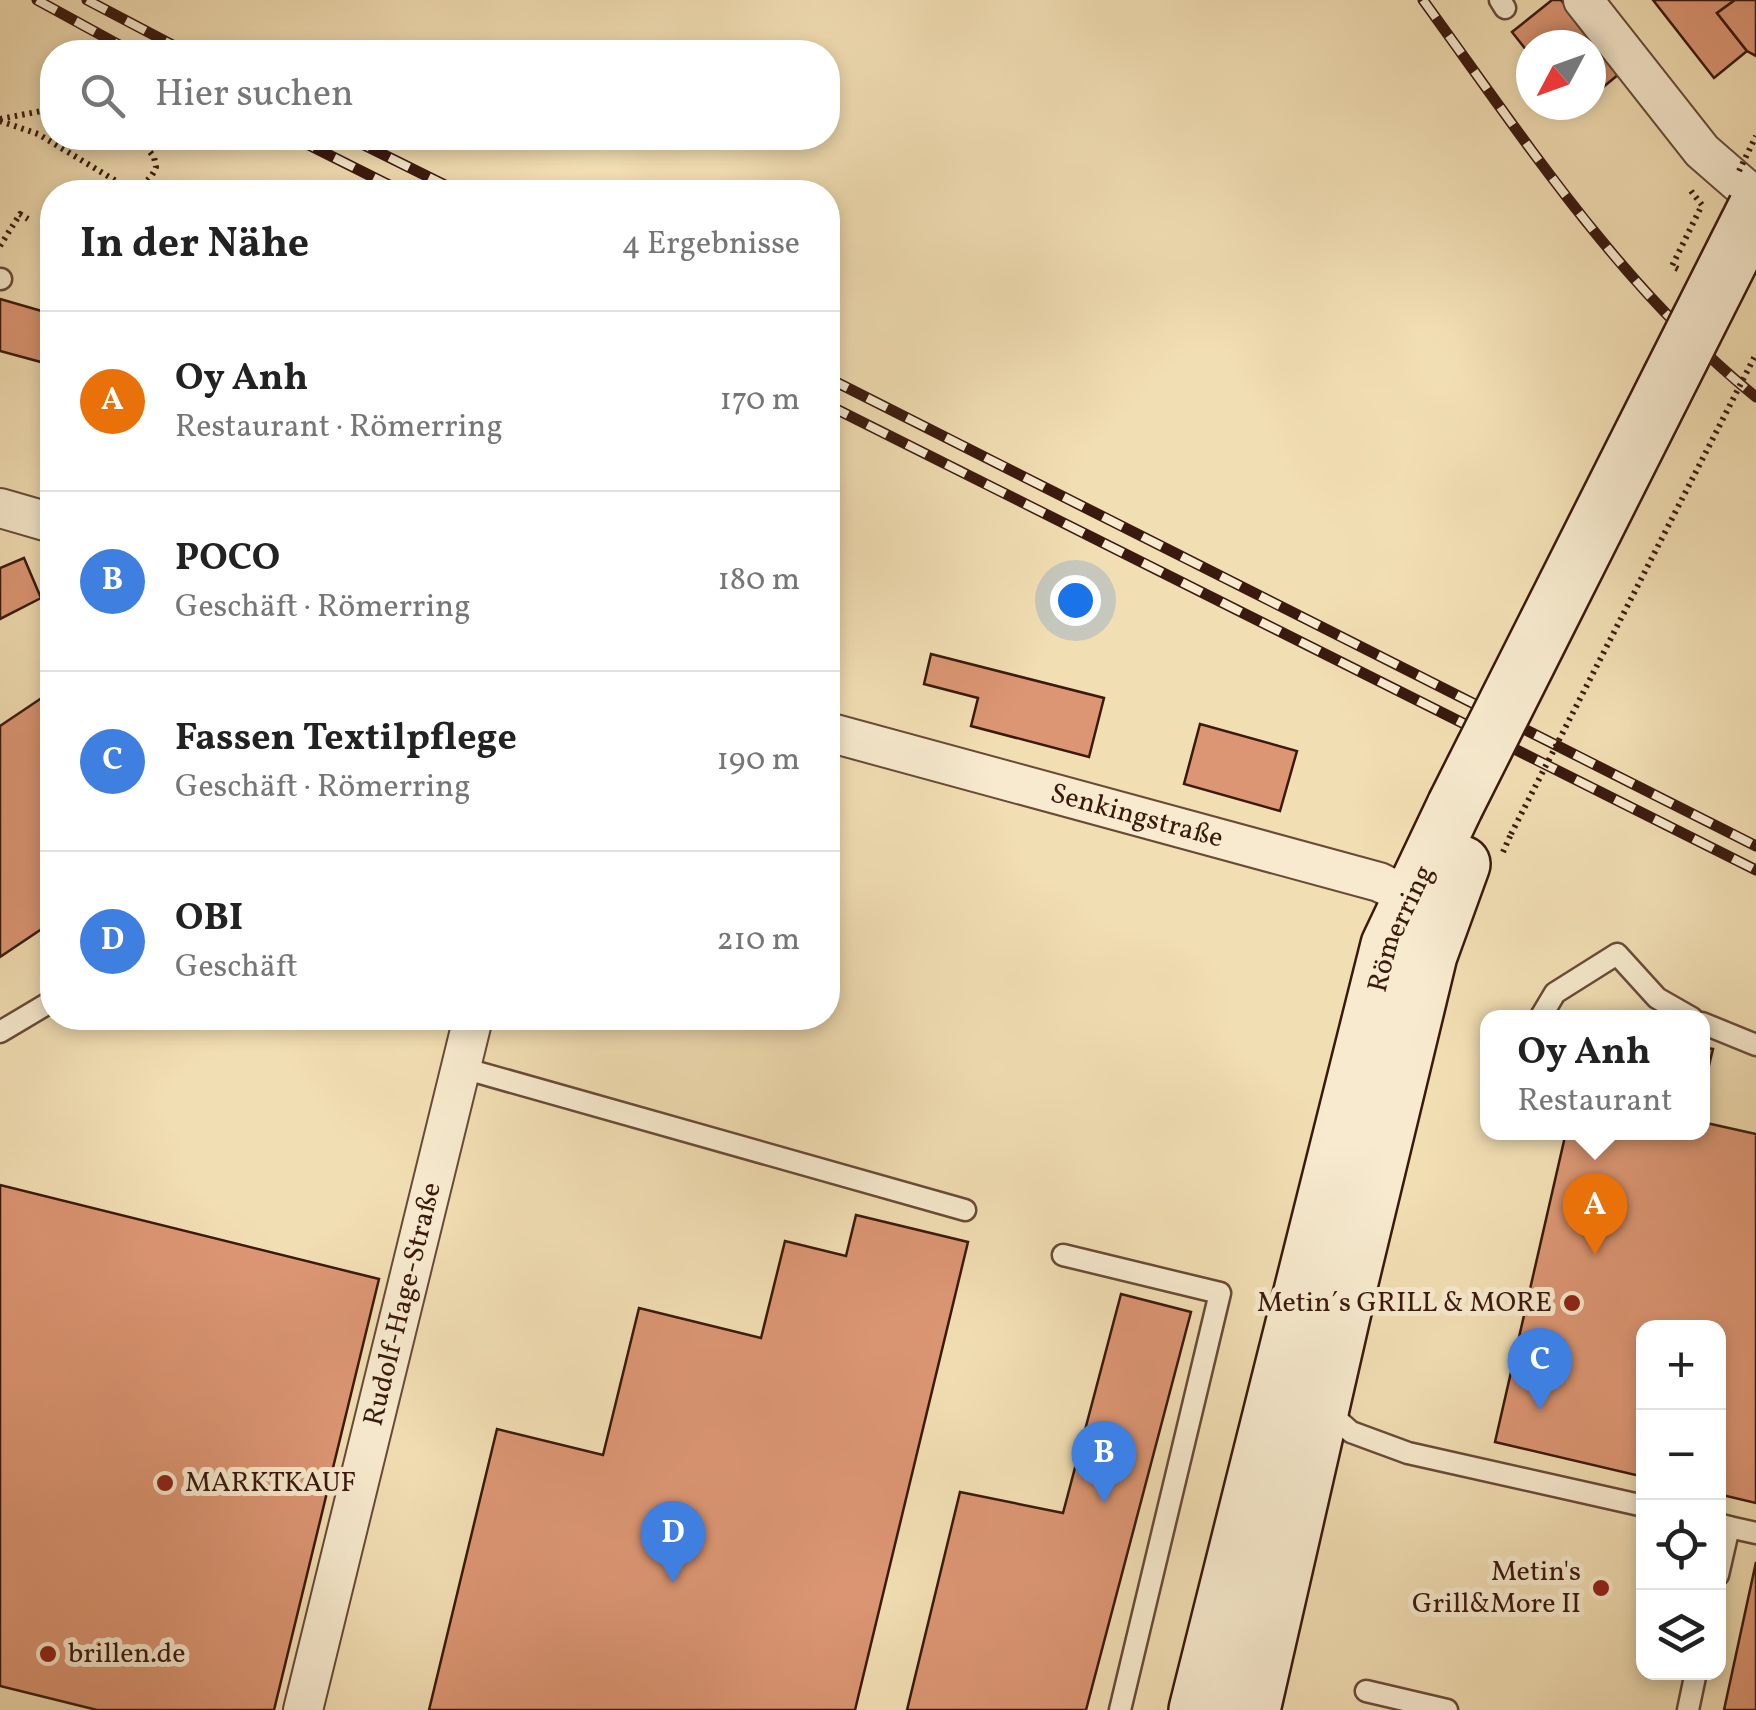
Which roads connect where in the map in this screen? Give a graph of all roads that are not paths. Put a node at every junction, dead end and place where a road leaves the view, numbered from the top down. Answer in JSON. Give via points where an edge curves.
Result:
{"nodes":[{"id":1,"x":1583,"y":0,"type":"edge"},
{"id":2,"x":1756,"y":198,"type":"edge"},
{"id":3,"x":1756,"y":208,"type":"edge"},
{"id":4,"x":1756,"y":290,"type":"edge"},
{"id":5,"x":0,"y":508,"type":"edge"},
{"id":6,"x":40,"y":519,"type":"edge"},
{"id":7,"x":840,"y":735,"type":"edge"},
{"id":8,"x":1483,"y":820,"type":"junction"},
{"id":9,"x":1426,"y":904,"type":"junction"},
{"id":10,"x":40,"y":1009,"type":"edge"},
{"id":11,"x":1545,"y":1010,"type":"edge"},
{"id":12,"x":1678,"y":1010,"type":"edge"},
{"id":13,"x":1710,"y":1026,"type":"edge"},
{"id":14,"x":469,"y":1030,"type":"edge"},
{"id":15,"x":0,"y":1032,"type":"edge"},
{"id":16,"x":1756,"y":1045,"type":"edge"},
{"id":17,"x":459,"y":1067,"type":"junction"},
{"id":18,"x":966,"y":1210,"type":"dead end"},
{"id":19,"x":1062,"y":1254,"type":"dead end"},
{"id":20,"x":1322,"y":1406,"type":"junction"},
{"id":21,"x":1636,"y":1504,"type":"edge"},
{"id":22,"x":1726,"y":1526,"type":"edge"},
{"id":23,"x":1756,"y":1534,"type":"edge"},
{"id":24,"x":1694,"y":1680,"type":"edge"},
{"id":25,"x":1366,"y":1691,"type":"dead end"},
{"id":26,"x":303,"y":1710,"type":"edge"},
{"id":27,"x":1120,"y":1710,"type":"edge"},
{"id":28,"x":1197,"y":1710,"type":"edge"},
{"id":29,"x":1252,"y":1710,"type":"edge"},
{"id":30,"x":1447,"y":1710,"type":"edge"},
{"id":31,"x":1688,"y":1710,"type":"edge"}],
"edges":[{"from":1,"to":2,"type":"street","via":[[1702,152]]},
{"from":3,"to":8,"type":"main road","name":"Römerring","bridge":true},
{"from":4,"to":8,"type":"main road","name":"Römerring"},
{"from":5,"to":6,"type":"street"},
{"from":7,"to":9,"type":"street","name":"Senkingstraße","via":[[1379,882]]},
{"from":8,"to":9,"type":"main road","name":"Römerring"},
{"from":9,"to":20,"type":"main road","name":"Römerring"},
{"from":9,"to":28,"type":"main road","name":"Römerring","via":[[1390,945]]},
{"from":10,"to":15,"type":"lane"},
{"from":11,"to":12,"type":"lane","via":[[1555,993],[1616,954],[1657,998]]},
{"from":13,"to":16,"type":"lane"},
{"from":14,"to":17,"type":"street","name":"Rudolf-Hage-Straße"},
{"from":17,"to":18,"type":"lane"},
{"from":17,"to":26,"type":"street","name":"Rudolf-Hage-Straße"},
{"from":19,"to":27,"type":"lane","via":[[1220,1293]]},
{"from":20,"to":21,"type":"lane","via":[[1351,1432],[1408,1453]]},
{"from":20,"to":29,"type":"main road","name":"Römerring"},
{"from":22,"to":23,"type":"lane"},
{"from":24,"to":31,"type":"lane"},
{"from":25,"to":30,"type":"lane"}]}
